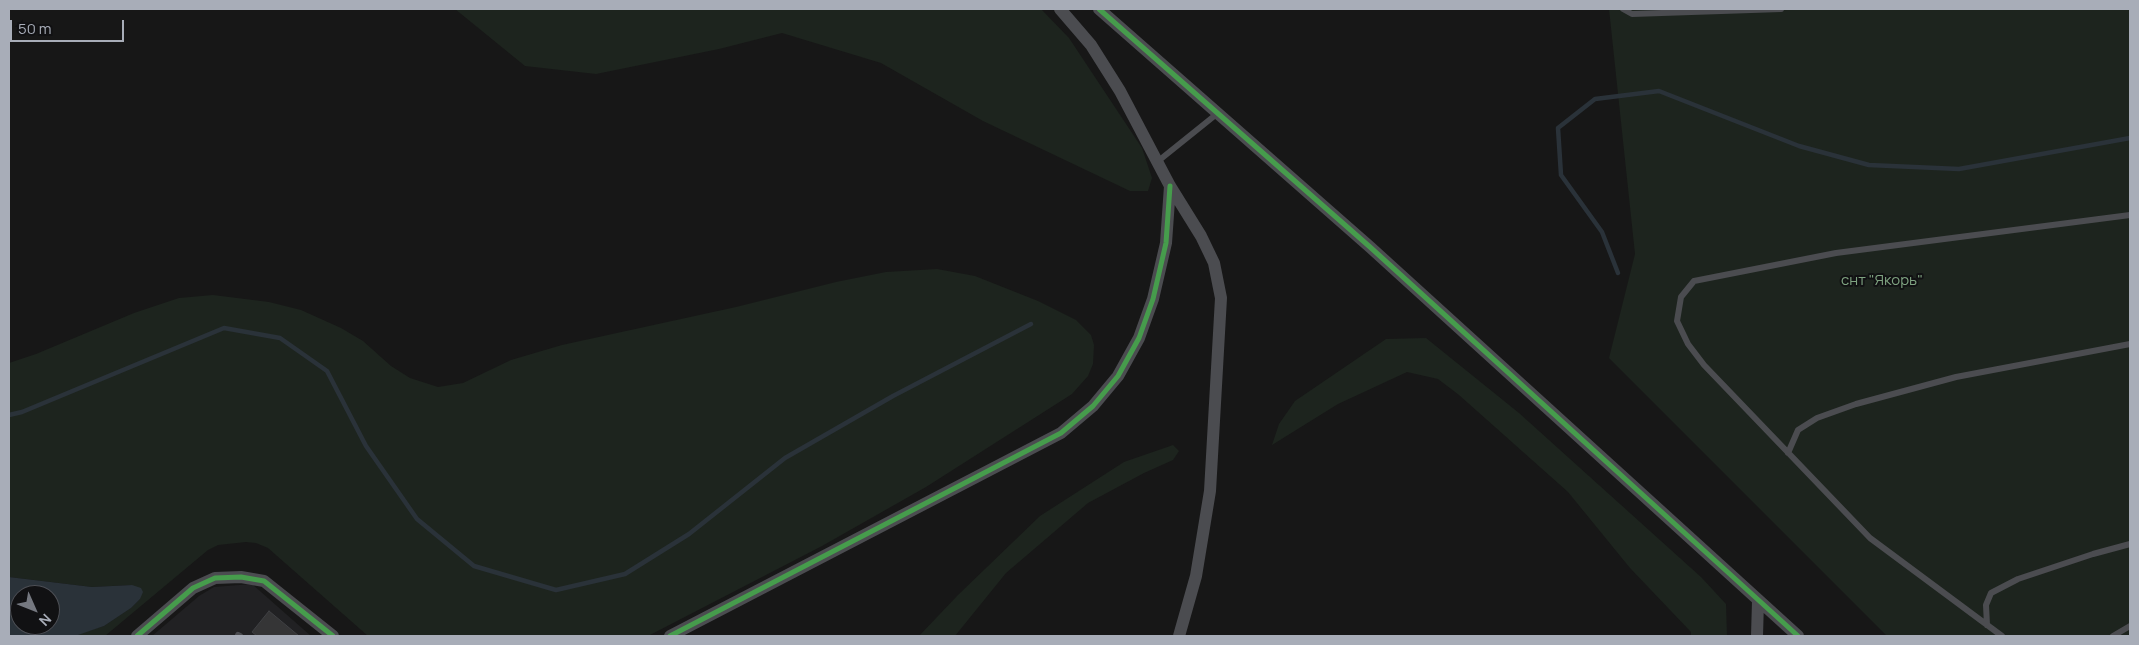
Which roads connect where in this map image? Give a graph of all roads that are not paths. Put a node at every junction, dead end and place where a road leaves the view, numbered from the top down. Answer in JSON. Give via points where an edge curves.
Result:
{"nodes":[{"id":1,"x":1060,"y":9,"type":"edge"},
{"id":2,"x":1099,"y":9,"type":"edge"},
{"id":3,"x":1623,"y":9,"type":"edge"},
{"id":4,"x":1781,"y":9,"type":"edge"},
{"id":5,"x":1218,"y":113,"type":"junction"},
{"id":6,"x":1158,"y":162,"type":"junction"},
{"id":7,"x":1170,"y":186,"type":"junction"},
{"id":8,"x":2130,"y":215,"type":"edge"},
{"id":9,"x":2130,"y":344,"type":"edge"},
{"id":10,"x":1788,"y":453,"type":"junction"},
{"id":11,"x":2130,"y":544,"type":"edge"},
{"id":12,"x":1758,"y":602,"type":"junction"},
{"id":13,"x":1988,"y":625,"type":"junction"},
{"id":14,"x":2130,"y":626,"type":"edge"},
{"id":15,"x":137,"y":636,"type":"edge"},
{"id":16,"x":333,"y":636,"type":"edge"},
{"id":17,"x":670,"y":636,"type":"edge"},
{"id":18,"x":1179,"y":636,"type":"edge"},
{"id":19,"x":1757,"y":636,"type":"edge"},
{"id":20,"x":1798,"y":636,"type":"edge"},
{"id":21,"x":2002,"y":636,"type":"edge"},
{"id":22,"x":2113,"y":636,"type":"edge"}],
"edges":[{"from":1,"to":6,"type":"street","via":[[1091,45]]},
{"from":2,"to":5,"type":"street"},
{"from":3,"to":4,"type":"lane","via":[[1632,14]]},
{"from":5,"to":6,"type":"lane"},
{"from":5,"to":12,"type":"street","via":[[1377,253]]},
{"from":6,"to":7,"type":"street"},
{"from":7,"to":17,"type":"street","via":[[1166,243],[1153,299],[1142,330],[1118,376],[1093,406],[1061,433]]},
{"from":7,"to":18,"type":"street","via":[[1214,263],[1221,298],[1210,491],[1196,576]]},
{"from":8,"to":10,"type":"lane","via":[[1836,253],[1694,281],[1682,298],[1677,320],[1688,344]]},
{"from":9,"to":10,"type":"lane","via":[[1956,377],[1856,404],[1816,418],[1798,430]]},
{"from":10,"to":13,"type":"lane","via":[[1870,538]]},
{"from":11,"to":13,"type":"lane","via":[[2018,579],[1991,593],[1986,605]]},
{"from":12,"to":19,"type":"street"},
{"from":12,"to":20,"type":"street"},
{"from":13,"to":21,"type":"lane"},
{"from":14,"to":22,"type":"lane"},
{"from":15,"to":16,"type":"street","via":[[193,588],[215,578],[241,576],[264,581]]}]}
